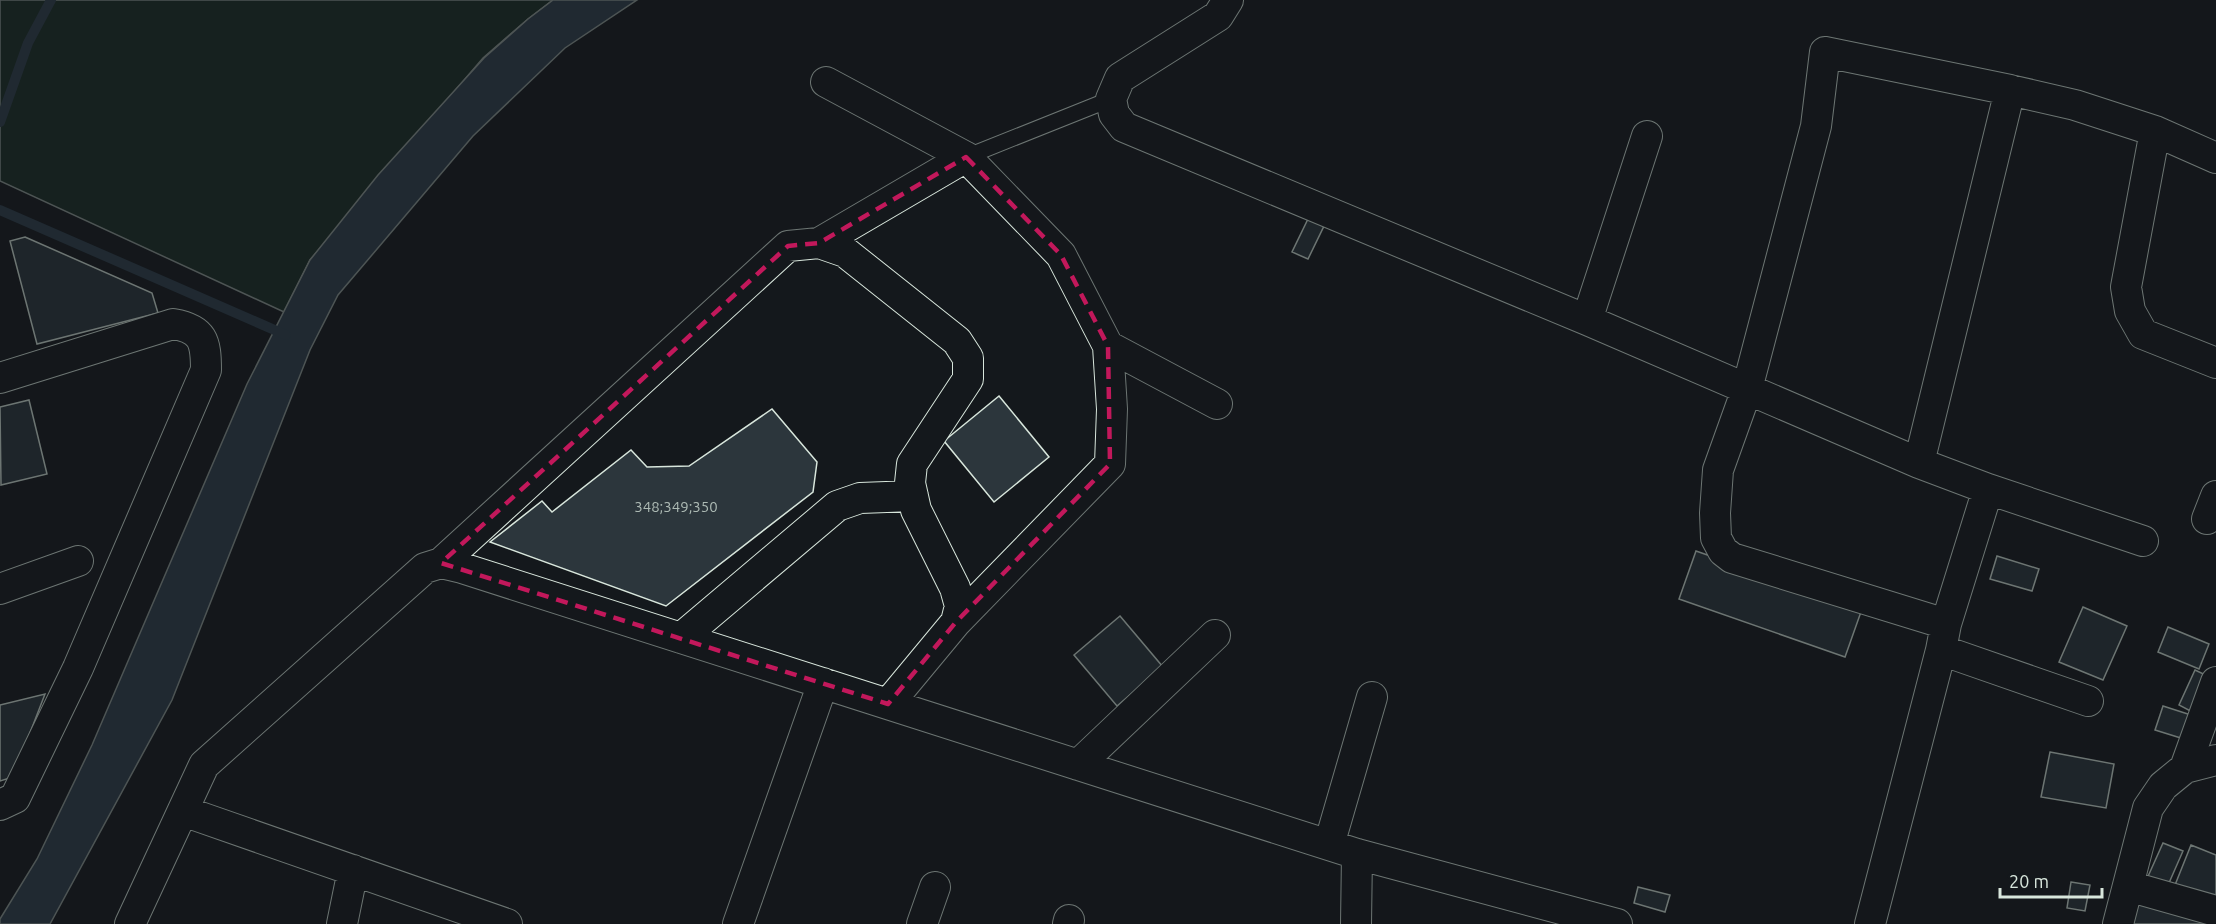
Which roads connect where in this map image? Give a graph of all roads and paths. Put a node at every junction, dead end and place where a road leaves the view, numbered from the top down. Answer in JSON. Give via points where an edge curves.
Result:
{"nodes":[{"id":1,"x":1228,"y":0,"type":"edge"},
{"id":2,"x":826,"y":82,"type":"dead end"},
{"id":3,"x":2010,"y":90,"type":"junction"},
{"id":4,"x":1111,"y":99,"type":"junction"},
{"id":5,"x":2155,"y":131,"type":"junction"},
{"id":6,"x":1647,"y":136,"type":"dead end"},
{"id":7,"x":966,"y":157,"type":"junction"},
{"id":8,"x":2216,"y":158,"type":"edge"},
{"id":9,"x":819,"y":243,"type":"junction"},
{"id":10,"x":1587,"y":320,"type":"junction"},
{"id":11,"x":1108,"y":346,"type":"junction"},
{"id":12,"x":2216,"y":363,"type":"edge"},
{"id":13,"x":0,"y":378,"type":"edge"},
{"id":14,"x":1747,"y":389,"type":"junction"},
{"id":15,"x":1217,"y":404,"type":"dead end"},
{"id":16,"x":1919,"y":464,"type":"junction"},
{"id":17,"x":1988,"y":489,"type":"junction"},
{"id":18,"x":913,"y":496,"type":"junction"},
{"id":19,"x":2143,"y":541,"type":"dead end"},
{"id":20,"x":78,"y":561,"type":"dead end"},
{"id":21,"x":441,"y":563,"type":"junction"},
{"id":22,"x":0,"y":589,"type":"edge"},
{"id":23,"x":956,"y":622,"type":"junction"},
{"id":24,"x":1215,"y":635,"type":"dead end"},
{"id":25,"x":1944,"y":637,"type":"junction"},
{"id":26,"x":681,"y":638,"type":"junction"},
{"id":27,"x":2216,"y":682,"type":"edge"},
{"id":28,"x":823,"y":683,"type":"junction"},
{"id":29,"x":1372,"y":697,"type":"dead end"},
{"id":30,"x":2088,"y":701,"type":"dead end"},
{"id":31,"x":888,"y":704,"type":"junction"},
{"id":32,"x":2216,"y":760,"type":"edge"},
{"id":33,"x":1078,"y":765,"type":"junction"},
{"id":34,"x":2185,"y":768,"type":"junction"},
{"id":35,"x":0,"y":805,"type":"edge"},
{"id":36,"x":183,"y":811,"type":"junction"},
{"id":37,"x":1329,"y":845,"type":"junction"},
{"id":38,"x":1357,"y":854,"type":"junction"},
{"id":39,"x":353,"y":870,"type":"junction"},
{"id":40,"x":2128,"y":886,"type":"junction"},
{"id":41,"x":935,"y":887,"type":"dead end"},
{"id":42,"x":2216,"y":911,"type":"edge"},
{"id":43,"x":1523,"y":912,"type":"edge"},
{"id":44,"x":130,"y":924,"type":"edge"},
{"id":45,"x":342,"y":924,"type":"edge"},
{"id":46,"x":507,"y":924,"type":"edge"},
{"id":47,"x":738,"y":924,"type":"edge"},
{"id":48,"x":922,"y":924,"type":"edge"},
{"id":49,"x":1356,"y":924,"type":"edge"},
{"id":50,"x":1617,"y":924,"type":"edge"},
{"id":51,"x":1870,"y":924,"type":"edge"},
{"id":52,"x":2118,"y":924,"type":"edge"}],
"edges":[{"from":1,"to":4,"type":"street","via":[[1218,16],[1120,78]]},
{"from":2,"to":7,"type":"street"},
{"from":3,"to":5,"type":"street","via":[[2075,105]]},
{"from":3,"to":14,"type":"street","via":[[1825,52],[1816,126]]},
{"from":3,"to":16,"type":"street"},
{"from":4,"to":7,"type":"lane"},
{"from":4,"to":10,"type":"street","via":[[1114,114],[1124,127]]},
{"from":5,"to":8,"type":"street"},
{"from":5,"to":12,"type":"street","via":[[2126,287],[2130,311],[2143,334]]},
{"from":6,"to":10,"type":"street"},
{"from":7,"to":9,"type":"street"},
{"from":7,"to":11,"type":"street","via":[[1061,255]]},
{"from":9,"to":18,"type":"street","via":[[845,252],[957,341],[968,358],[968,380],[912,464]]},
{"from":9,"to":21,"type":"street","via":[[788,246]]},
{"from":10,"to":14,"type":"street"},
{"from":11,"to":15,"type":"street"},
{"from":11,"to":23,"type":"street","via":[[1110,464]]},
{"from":13,"to":35,"type":"street","via":[[173,324],[188,326],[201,337],[206,352],[206,370],[78,668],[15,798]]},
{"from":14,"to":16,"type":"street"},
{"from":14,"to":25,"type":"street","via":[[1718,470],[1716,538],[1724,551],[1732,558]]},
{"from":16,"to":17,"type":"street"},
{"from":17,"to":19,"type":"street"},
{"from":17,"to":25,"type":"street"},
{"from":18,"to":23,"type":"street","via":[[916,510],[955,588],[960,606]]},
{"from":18,"to":26,"type":"street","via":[[860,498],[837,506]]},
{"from":20,"to":22,"type":"street"},
{"from":21,"to":26,"type":"street"},
{"from":21,"to":36,"type":"street","via":[[425,568],[204,765]]},
{"from":23,"to":31,"type":"street"},
{"from":24,"to":33,"type":"street"},
{"from":25,"to":30,"type":"street"},
{"from":25,"to":51,"type":"street"},
{"from":26,"to":28,"type":"street"},
{"from":27,"to":34,"type":"street"},
{"from":28,"to":31,"type":"street"},
{"from":28,"to":47,"type":"street"},
{"from":29,"to":37,"type":"street"},
{"from":31,"to":33,"type":"street"},
{"from":32,"to":34,"type":"street"},
{"from":33,"to":37,"type":"street"},
{"from":34,"to":40,"type":"street","via":[[2163,786],[2148,808]]},
{"from":36,"to":39,"type":"street"},
{"from":36,"to":44,"type":"street"},
{"from":37,"to":38,"type":"street"},
{"from":38,"to":43,"type":"street"},
{"from":38,"to":49,"type":"street"},
{"from":39,"to":45,"type":"street"},
{"from":39,"to":46,"type":"street"},
{"from":40,"to":42,"type":"street"},
{"from":40,"to":52,"type":"street"},
{"from":41,"to":48,"type":"street"},
{"from":43,"to":50,"type":"street"}]}
